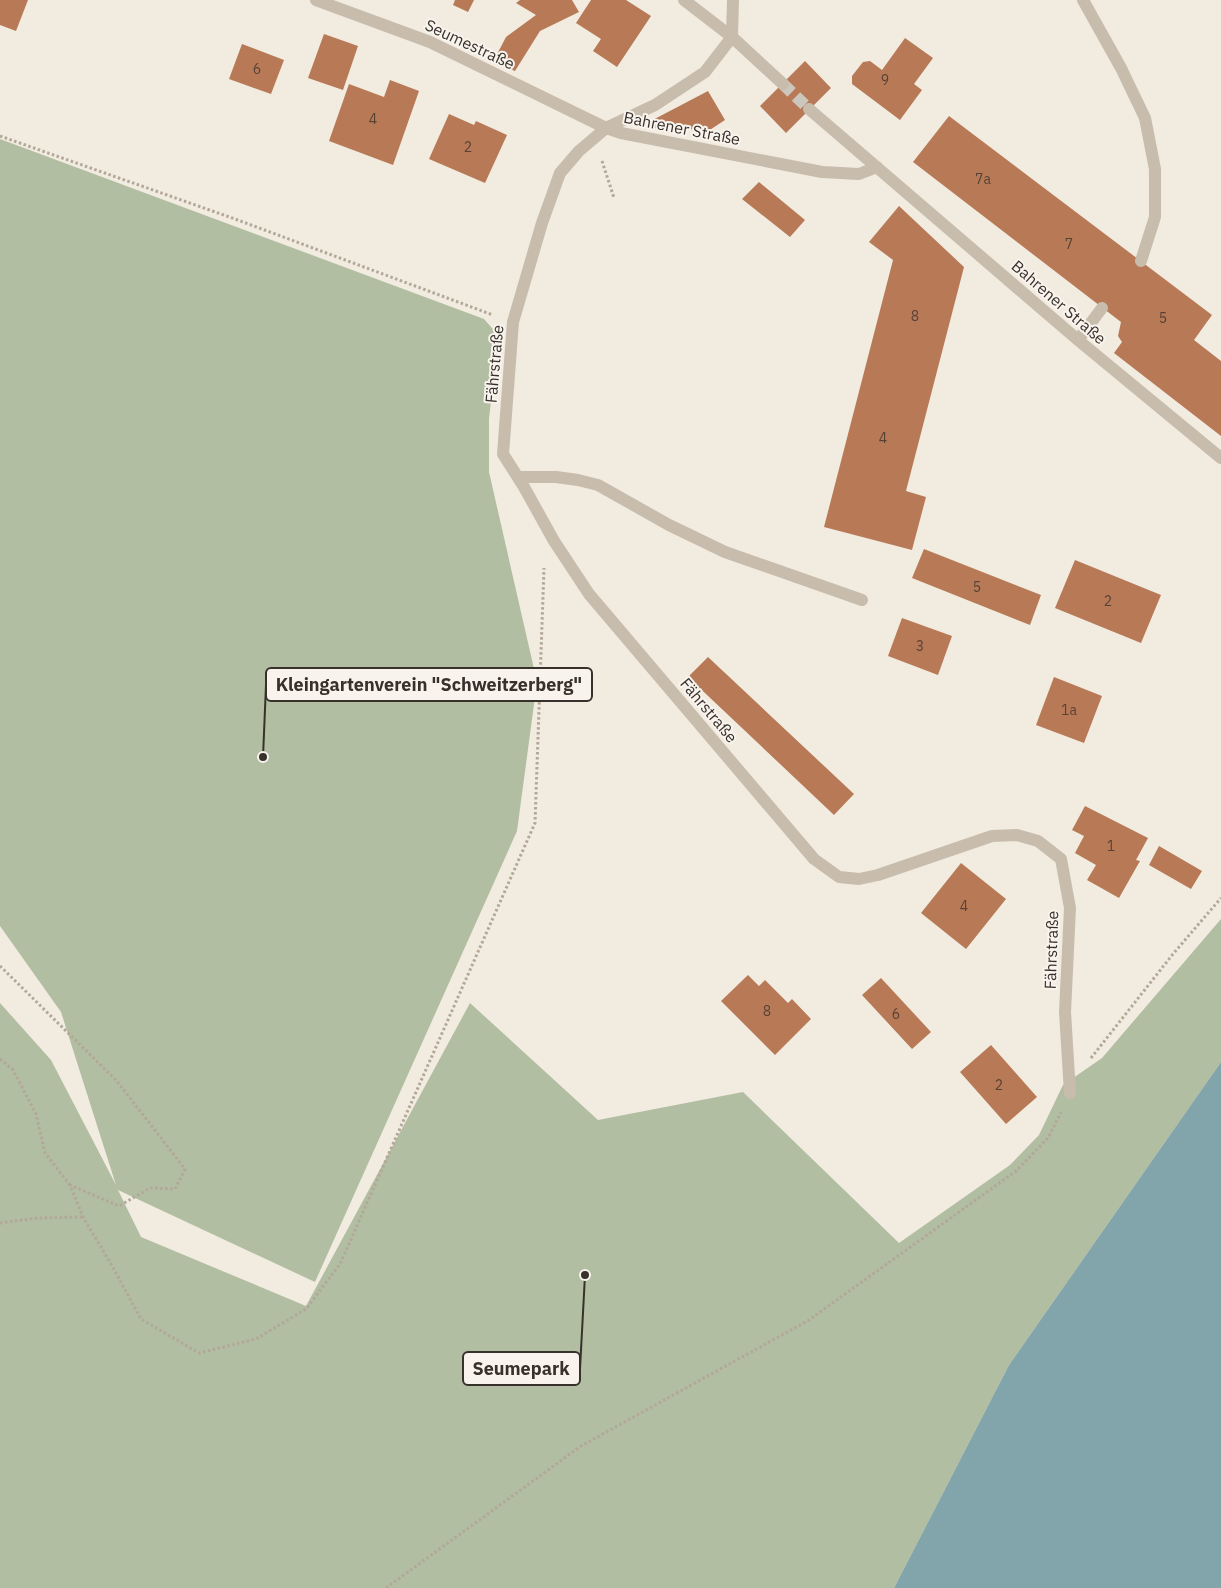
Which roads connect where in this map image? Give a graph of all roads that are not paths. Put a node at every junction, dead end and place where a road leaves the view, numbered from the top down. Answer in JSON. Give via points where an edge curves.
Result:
{"nodes":[{"id":1,"x":316,"y":0,"type":"edge"},
{"id":2,"x":684,"y":0,"type":"edge"},
{"id":3,"x":733,"y":0,"type":"edge"},
{"id":4,"x":1083,"y":0,"type":"edge"},
{"id":5,"x":732,"y":37,"type":"junction"},
{"id":6,"x":782,"y":84,"type":"tunnel mouth"},
{"id":7,"x":809,"y":109,"type":"tunnel mouth"},
{"id":8,"x":606,"y":128,"type":"junction"},
{"id":9,"x":877,"y":167,"type":"junction"},
{"id":10,"x":1140,"y":262,"type":"dead end"},
{"id":11,"x":1102,"y":308,"type":"dead end"},
{"id":12,"x":1078,"y":340,"type":"junction"},
{"id":13,"x":1221,"y":458,"type":"edge"},
{"id":14,"x":518,"y":477,"type":"junction"},
{"id":15,"x":862,"y":600,"type":"dead end"},
{"id":16,"x":1070,"y":1093,"type":"road end"}],
"edges":[{"from":1,"to":8,"type":"street","name":"Seumestraße","via":[[430,42]]},
{"from":2,"to":5,"type":"street"},
{"from":3,"to":5,"type":"street"},
{"from":4,"to":10,"type":"street","via":[[1145,118],[1155,169],[1155,217]]},
{"from":5,"to":6,"type":"street"},
{"from":5,"to":8,"type":"street","name":"Bahrener Straße","via":[[705,72],[655,105]]},
{"from":7,"to":9,"type":"street","name":"Bahrener Straße"},
{"from":8,"to":9,"type":"street","name":"Bahrener Straße","via":[[822,172],[859,174]]},
{"from":8,"to":14,"type":"street","name":"Fährstraße","via":[[560,173],[513,322],[503,454]]},
{"from":9,"to":12,"type":"street","name":"Bahrener Straße"},
{"from":11,"to":12,"type":"street"},
{"from":12,"to":13,"type":"street","name":"Bahrener Straße"},
{"from":14,"to":15,"type":"street","via":[[556,477],[598,485],[725,552]]},
{"from":14,"to":16,"type":"street","name":"Fährstraße","via":[[589,594],[814,859],[839,877],[859,879],[878,875],[992,836],[1017,836],[1038,841],[1061,859],[1070,908],[1065,1012]]}]}
